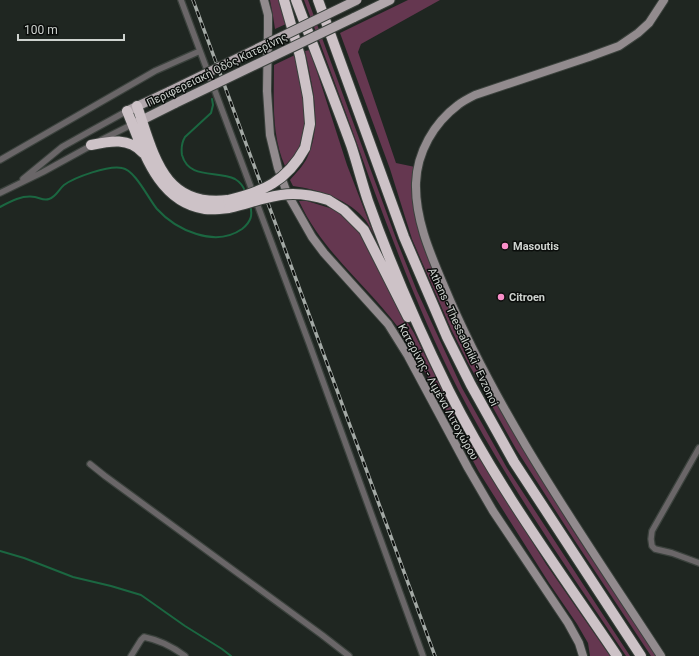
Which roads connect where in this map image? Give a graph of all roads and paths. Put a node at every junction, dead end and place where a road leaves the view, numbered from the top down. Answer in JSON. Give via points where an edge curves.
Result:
{"nodes":[{"id":1,"x":181,"y":0,"type":"edge"},
{"id":2,"x":264,"y":0,"type":"edge"},
{"id":3,"x":284,"y":0,"type":"edge"},
{"id":4,"x":296,"y":0,"type":"edge"},
{"id":5,"x":318,"y":0,"type":"edge"},
{"id":6,"x":326,"y":0,"type":"edge"},
{"id":7,"x":357,"y":0,"type":"edge"},
{"id":8,"x":390,"y":0,"type":"edge"},
{"id":9,"x":664,"y":0,"type":"edge"},
{"id":10,"x":334,"y":43,"type":"junction"},
{"id":11,"x":200,"y":51,"type":"junction"},
{"id":12,"x":137,"y":106,"type":"junction"},
{"id":13,"x":127,"y":111,"type":"junction"},
{"id":14,"x":137,"y":122,"type":"junction"},
{"id":15,"x":92,"y":145,"type":"junction"},
{"id":16,"x":0,"y":160,"type":"edge"},
{"id":17,"x":148,"y":161,"type":"junction"},
{"id":18,"x":10,"y":188,"type":"junction"},
{"id":19,"x":0,"y":193,"type":"edge"},
{"id":20,"x":229,"y":204,"type":"junction"},
{"id":21,"x":428,"y":347,"type":"junction"},
{"id":22,"x":699,"y":448,"type":"edge"},
{"id":23,"x":90,"y":464,"type":"dead end"},
{"id":24,"x":699,"y":563,"type":"edge"},
{"id":25,"x":131,"y":656,"type":"edge"},
{"id":26,"x":185,"y":656,"type":"edge"},
{"id":27,"x":349,"y":656,"type":"edge"},
{"id":28,"x":422,"y":656,"type":"edge"},
{"id":29,"x":583,"y":656,"type":"edge"},
{"id":30,"x":617,"y":656,"type":"edge"},
{"id":31,"x":641,"y":656,"type":"edge"},
{"id":32,"x":661,"y":656,"type":"edge"}],
"edges":[{"from":1,"to":11,"type":"street"},
{"from":2,"to":29,"type":"street","name":"Κατερίνης - Λιμένα Λιτοχώρου","via":[[268,28],[270,135],[287,193],[312,237],[388,324],[404,349],[471,474],[568,622]]},
{"from":3,"to":20,"type":"highway","bridge":true,"via":[[300,56],[308,97],[310,124],[305,148],[292,168],[275,183]]},
{"from":4,"to":21,"type":"highway","via":[[352,147],[385,246]]},
{"from":5,"to":10,"type":"highway","name":"Athens - Thessaloniki - Evzonoi"},
{"from":6,"to":10,"type":"highway"},
{"from":7,"to":12,"type":"main road","name":"Περιφερειακή Οδός Κατερίνης","bridge":true},
{"from":8,"to":14,"type":"main road","name":"Περιφερειακή Οδός Κατερίνης","bridge":true},
{"from":9,"to":32,"type":"street","via":[[649,23],[638,34],[619,46],[474,95],[458,104],[436,126],[429,137],[420,160],[416,182],[418,212],[423,232],[474,351],[532,455],[584,540]]},
{"from":10,"to":31,"type":"highway","name":"Athens - Thessaloniki - Evzonoi","via":[[404,237],[447,337],[471,385],[514,462]]},
{"from":11,"to":16,"type":"street","via":[[155,72]]},
{"from":11,"to":28,"type":"street","via":[[309,342]]},
{"from":12,"to":13,"type":"main road","name":"Περιφερειακή Οδός Κατερίνης"},
{"from":12,"to":14,"type":"highway"},
{"from":13,"to":14,"type":"highway"},
{"from":13,"to":18,"type":"street","via":[[62,147]]},
{"from":14,"to":15,"type":"street","name":"Περιφερειακή Οδός Κατερίνης"},
{"from":14,"to":17,"type":"highway"},
{"from":14,"to":20,"type":"highway","via":[[161,170],[175,188],[186,195],[206,201]]},
{"from":15,"to":17,"type":"highway","via":[[113,141],[132,144],[139,148]]},
{"from":15,"to":18,"type":"street","name":"Περιφερειακή Οδός Κατερίνης"},
{"from":17,"to":20,"type":"highway","via":[[162,184],[183,202],[205,209]]},
{"from":18,"to":19,"type":"street"},
{"from":20,"to":21,"type":"highway","bridge":true,"via":[[274,195],[302,194],[328,200],[344,210],[364,230],[413,326]]},
{"from":21,"to":30,"type":"highway","via":[[453,399],[496,475]]},
{"from":22,"to":24,"type":"street","via":[[659,516],[651,539],[655,549]]},
{"from":23,"to":27,"type":"street"},
{"from":25,"to":26,"type":"street","via":[[144,637],[174,648]]}]}
